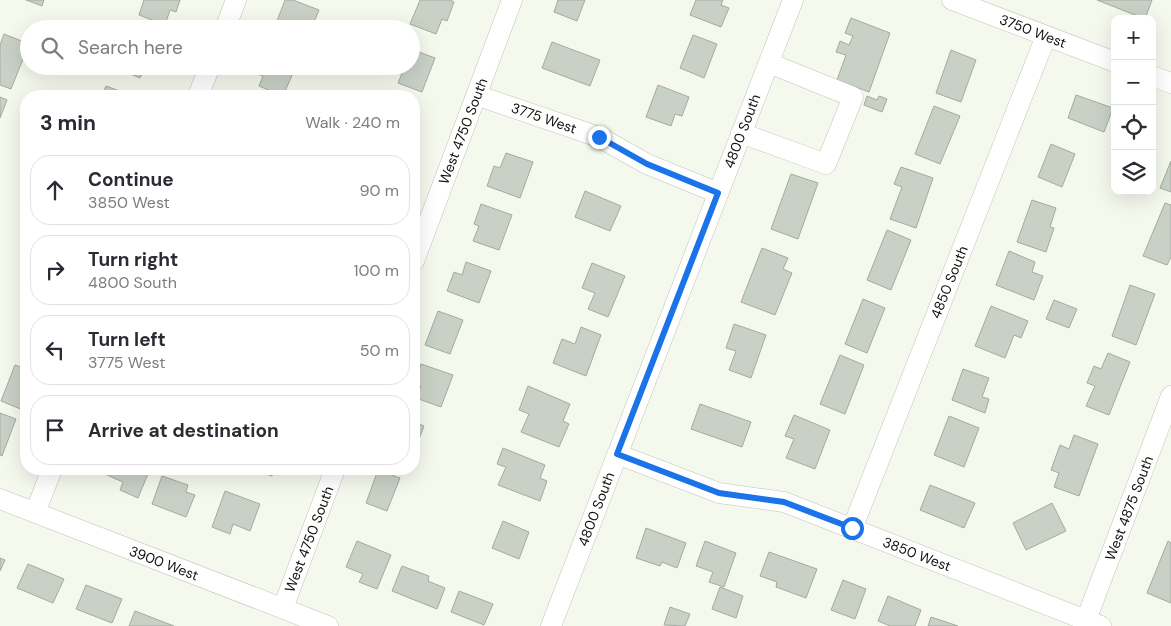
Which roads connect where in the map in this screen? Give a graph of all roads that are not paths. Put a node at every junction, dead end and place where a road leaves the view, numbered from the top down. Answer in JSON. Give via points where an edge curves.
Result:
{"nodes":[{"id":1,"x":236,"y":0,"type":"edge"},
{"id":2,"x":512,"y":0,"type":"edge"},
{"id":3,"x":793,"y":0,"type":"edge"},
{"id":4,"x":952,"y":0,"type":"edge"},
{"id":5,"x":228,"y":20,"type":"edge"},
{"id":6,"x":1046,"y":36,"type":"junction"},
{"id":7,"x":1111,"y":60,"type":"edge"},
{"id":8,"x":769,"y":63,"type":"junction"},
{"id":9,"x":206,"y":75,"type":"edge"},
{"id":10,"x":1156,"y":77,"type":"edge"},
{"id":11,"x":1171,"y":83,"type":"edge"},
{"id":12,"x":200,"y":90,"type":"edge"},
{"id":13,"x":476,"y":95,"type":"junction"},
{"id":14,"x":741,"y":133,"type":"junction"},
{"id":15,"x":718,"y":193,"type":"junction"},
{"id":16,"x":420,"y":246,"type":"edge"},
{"id":17,"x":1171,"y":396,"type":"edge"},
{"id":18,"x":617,"y":454,"type":"junction"},
{"id":19,"x":50,"y":475,"type":"edge"},
{"id":20,"x":334,"y":475,"type":"edge"},
{"id":21,"x":0,"y":499,"type":"edge"},
{"id":22,"x":35,"y":513,"type":"junction"},
{"id":23,"x":852,"y":528,"type":"junction"},
{"id":24,"x":283,"y":608,"type":"junction"},
{"id":25,"x":1093,"y":623,"type":"edge"},
{"id":26,"x":328,"y":626,"type":"edge"},
{"id":27,"x":551,"y":626,"type":"edge"}],
"edges":[{"from":1,"to":5,"type":"street"},
{"from":2,"to":13,"type":"street","name":"West 4750 South"},
{"from":3,"to":8,"type":"street","name":"4800 South"},
{"from":4,"to":6,"type":"street","name":"3750 West"},
{"from":6,"to":7,"type":"street","name":"3750 West"},
{"from":6,"to":23,"type":"street","name":"4850 South"},
{"from":8,"to":14,"type":"street","name":"4800 South"},
{"from":8,"to":14,"type":"street","via":[[853,96],[826,164]]},
{"from":9,"to":12,"type":"street"},
{"from":10,"to":11,"type":"street"},
{"from":13,"to":15,"type":"street","name":"3775 West","via":[[599,137],[647,164]]},
{"from":13,"to":16,"type":"street","name":"West 4750 South"},
{"from":14,"to":15,"type":"street","name":"4800 South"},
{"from":15,"to":18,"type":"street","name":"4800 South"},
{"from":17,"to":25,"type":"street","name":"West 4875 South"},
{"from":18,"to":23,"type":"street","name":"3850 West","via":[[719,493],[784,502]]},
{"from":18,"to":27,"type":"street","name":"4800 South"},
{"from":19,"to":22,"type":"street"},
{"from":20,"to":24,"type":"street","name":"West 4750 South"},
{"from":21,"to":22,"type":"street","name":"3900 West"},
{"from":22,"to":24,"type":"street","name":"3900 West"},
{"from":23,"to":25,"type":"street","name":"3850 West"},
{"from":24,"to":26,"type":"street","name":"3900 West"}]}
